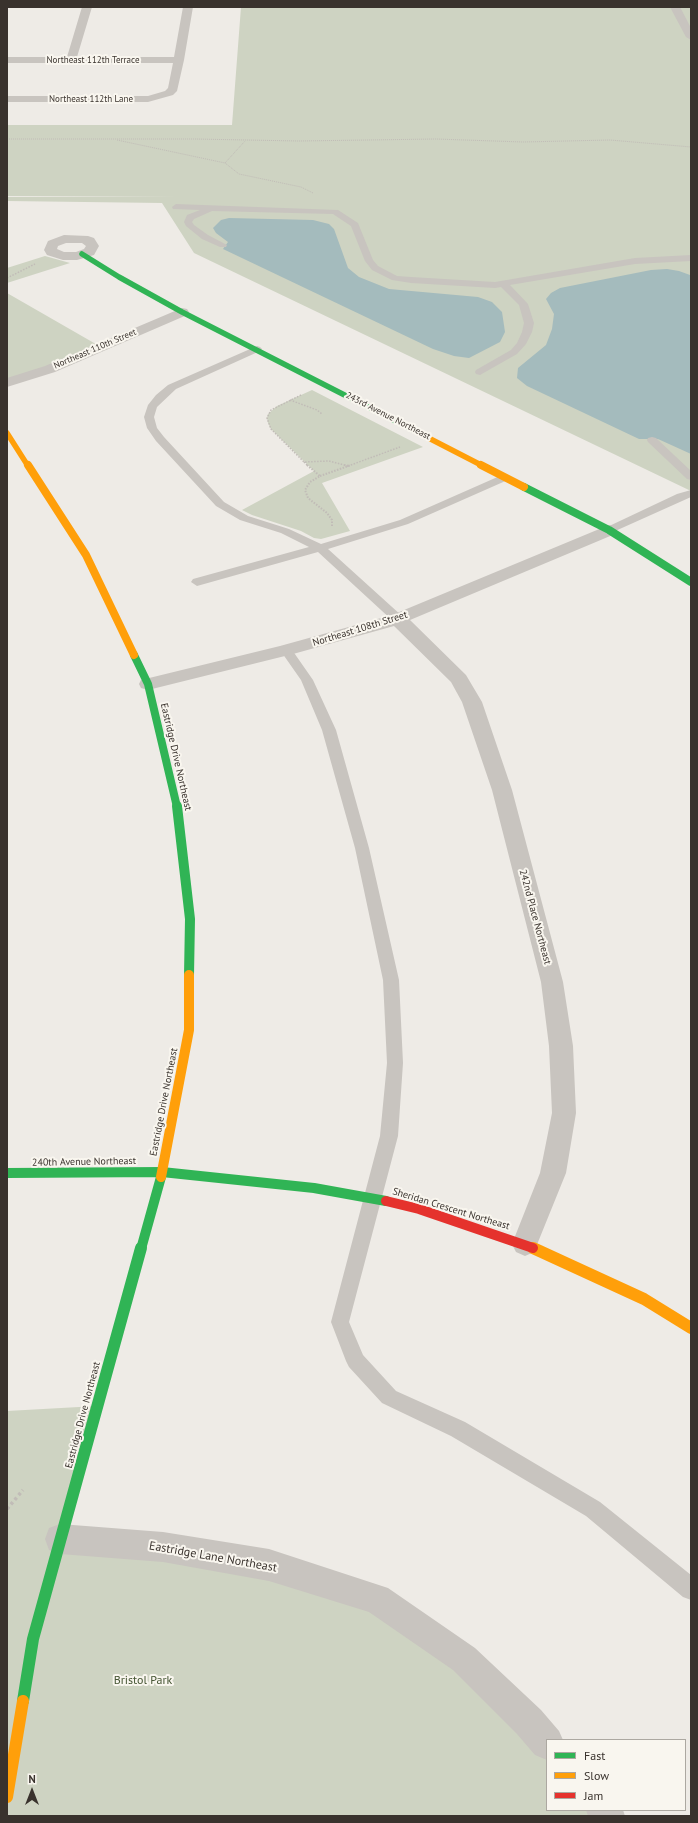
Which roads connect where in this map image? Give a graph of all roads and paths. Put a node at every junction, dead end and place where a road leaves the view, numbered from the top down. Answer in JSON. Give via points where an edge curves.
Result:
{"nodes":[{"id":1,"x":87,"y":7,"type":"edge"},
{"id":2,"x":188,"y":7,"type":"edge"},
{"id":3,"x":675,"y":7,"type":"edge"},
{"id":4,"x":691,"y":37,"type":"edge"},
{"id":5,"x":7,"y":60,"type":"edge"},
{"id":6,"x":71,"y":60,"type":"junction"},
{"id":7,"x":179,"y":60,"type":"junction"},
{"id":8,"x":7,"y":99,"type":"edge"},
{"id":9,"x":112,"y":138,"type":"junction"},
{"id":10,"x":7,"y":139,"type":"edge"},
{"id":11,"x":245,"y":141,"type":"junction"},
{"id":12,"x":691,"y":147,"type":"edge"},
{"id":13,"x":225,"y":163,"type":"junction"},
{"id":14,"x":176,"y":207,"type":"dead end"},
{"id":15,"x":216,"y":208,"type":"junction"},
{"id":16,"x":307,"y":211,"type":"junction"},
{"id":17,"x":223,"y":245,"type":"dead end"},
{"id":18,"x":57,"y":254,"type":"junction"},
{"id":19,"x":82,"y":254,"type":"junction"},
{"id":20,"x":691,"y":258,"type":"edge"},
{"id":21,"x":7,"y":278,"type":"edge"},
{"id":22,"x":504,"y":284,"type":"junction"},
{"id":23,"x":182,"y":312,"type":"junction"},
{"id":24,"x":257,"y":349,"type":"junction"},
{"id":25,"x":480,"y":372,"type":"dead end"},
{"id":26,"x":7,"y":383,"type":"edge"},
{"id":27,"x":307,"y":392,"type":"dead end"},
{"id":28,"x":290,"y":400,"type":"junction"},
{"id":29,"x":322,"y":414,"type":"dead end"},
{"id":30,"x":7,"y":433,"type":"edge"},
{"id":31,"x":652,"y":440,"type":"dead end"},
{"id":32,"x":406,"y":445,"type":"dead end"},
{"id":33,"x":304,"y":462,"type":"junction"},
{"id":34,"x":348,"y":466,"type":"junction"},
{"id":35,"x":320,"y":476,"type":"junction"},
{"id":36,"x":506,"y":477,"type":"junction"},
{"id":37,"x":691,"y":477,"type":"edge"},
{"id":38,"x":691,"y":493,"type":"edge"},
{"id":39,"x":330,"y":529,"type":"dead end"},
{"id":40,"x":609,"y":530,"type":"junction"},
{"id":41,"x":320,"y":548,"type":"junction"},
{"id":42,"x":197,"y":582,"type":"dead end"},
{"id":43,"x":691,"y":582,"type":"edge"},
{"id":44,"x":398,"y":619,"type":"junction"},
{"id":45,"x":286,"y":650,"type":"junction"},
{"id":46,"x":148,"y":684,"type":"junction"},
{"id":47,"x":162,"y":1172,"type":"junction"},
{"id":48,"x":7,"y":1173,"type":"edge"},
{"id":49,"x":374,"y":1198,"type":"junction"},
{"id":50,"x":525,"y":1244,"type":"junction"},
{"id":51,"x":691,"y":1328,"type":"edge"},
{"id":52,"x":23,"y":1490,"type":"dead end"},
{"id":53,"x":7,"y":1509,"type":"edge"},
{"id":54,"x":60,"y":1539,"type":"junction"},
{"id":55,"x":691,"y":1589,"type":"edge"},
{"id":56,"x":546,"y":1742,"type":"edge"},
{"id":57,"x":7,"y":1797,"type":"edge"}],
"edges":[{"from":1,"to":6,"type":"street"},
{"from":2,"to":7,"type":"street"},
{"from":3,"to":4,"type":"street"},
{"from":5,"to":6,"type":"street","name":"Northeast 112th Terrace"},
{"from":6,"to":7,"type":"street","name":"Northeast 112th Terrace"},
{"from":7,"to":8,"type":"street","name":"Northeast 112th Lane","via":[[173,89],[165,95],[148,99]]},
{"from":9,"to":10,"type":"path"},
{"from":9,"to":11,"type":"path"},
{"from":9,"to":13,"type":"path"},
{"from":11,"to":12,"type":"path","via":[[610,140]]},
{"from":11,"to":13,"type":"path"},
{"from":13,"to":16,"type":"path","via":[[239,174],[248,177],[309,190],[316,195],[316,200]]},
{"from":14,"to":15,"type":"lane"},
{"from":15,"to":16,"type":"lane"},
{"from":15,"to":17,"type":"lane","via":[[195,214],[188,222],[196,231]]},
{"from":16,"to":22,"type":"lane","via":[[335,212],[348,219],[355,225],[369,261],[375,268],[395,278],[481,285]]},
{"from":18,"to":19,"type":"street"},
{"from":18,"to":19,"type":"street","via":[[50,250],[53,244],[64,239],[78,238],[89,241],[93,246],[89,252]]},
{"from":18,"to":21,"type":"path"},
{"from":19,"to":23,"type":"street","name":"243rd Avenue Northeast"},
{"from":20,"to":22,"type":"lane","via":[[635,261]]},
{"from":22,"to":25,"type":"lane","via":[[523,304],[529,323],[527,332],[522,344],[514,352]]},
{"from":23,"to":24,"type":"street","name":"243rd Avenue Northeast"},
{"from":23,"to":26,"type":"street","name":"Northeast 110th Street","via":[[50,369]]},
{"from":24,"to":36,"type":"street","name":"243rd Avenue Northeast"},
{"from":24,"to":41,"type":"lane","via":[[172,387],[160,396],[149,417],[152,428],[215,499],[231,512]]},
{"from":27,"to":28,"type":"path"},
{"from":28,"to":29,"type":"path"},
{"from":28,"to":33,"type":"path","via":[[271,410],[268,414],[268,423]]},
{"from":30,"to":46,"type":"street","name":"Eastridge Drive Northeast","via":[[86,555]]},
{"from":31,"to":37,"type":"lane"},
{"from":32,"to":34,"type":"path"},
{"from":33,"to":34,"type":"path","via":[[329,461]]},
{"from":33,"to":35,"type":"path"},
{"from":34,"to":35,"type":"path"},
{"from":35,"to":39,"type":"path","via":[[310,482],[305,490],[308,498],[332,520]]},
{"from":36,"to":40,"type":"street","name":"243rd Avenue Northeast"},
{"from":36,"to":41,"type":"lane","via":[[404,522]]},
{"from":38,"to":40,"type":"lane"},
{"from":40,"to":43,"type":"street","name":"243rd Avenue Northeast"},
{"from":40,"to":44,"type":"street","name":"Northeast 108th Street"},
{"from":41,"to":42,"type":"lane"},
{"from":41,"to":44,"type":"lane"},
{"from":44,"to":45,"type":"street","name":"Northeast 108th Street"},
{"from":44,"to":50,"type":"street","name":"242nd Place Northeast","via":[[459,679],[472,702],[502,790],[552,982],[560,1046],[564,1113],[553,1173]]},
{"from":45,"to":46,"type":"street","name":"Northeast 108th Street"},
{"from":45,"to":49,"type":"lane","via":[[307,680],[329,730],[362,848],[391,980],[395,1071],[389,1136]]},
{"from":46,"to":47,"type":"street","name":"Eastridge Drive Northeast","via":[[177,806],[190,919],[189,1030]]},
{"from":47,"to":48,"type":"street","name":"240th Avenue Northeast"},
{"from":47,"to":49,"type":"street","name":"Sheridan Crescent Northeast","via":[[314,1188]]},
{"from":47,"to":54,"type":"street","name":"Eastridge Drive Northeast"},
{"from":49,"to":50,"type":"street","name":"Sheridan Crescent Northeast","via":[[419,1209]]},
{"from":49,"to":55,"type":"lane","via":[[340,1322],[356,1361],[389,1397],[458,1429],[593,1509]]},
{"from":50,"to":51,"type":"street","name":"Sheridan Crescent Northeast","via":[[644,1299]]},
{"from":52,"to":53,"type":"path"},
{"from":54,"to":56,"type":"street","name":"Eastridge Lane Northeast","via":[[163,1547],[269,1565],[377,1599],[464,1659]]},
{"from":54,"to":57,"type":"street","name":"Eastridge Drive Northeast","via":[[33,1639]]}]}
